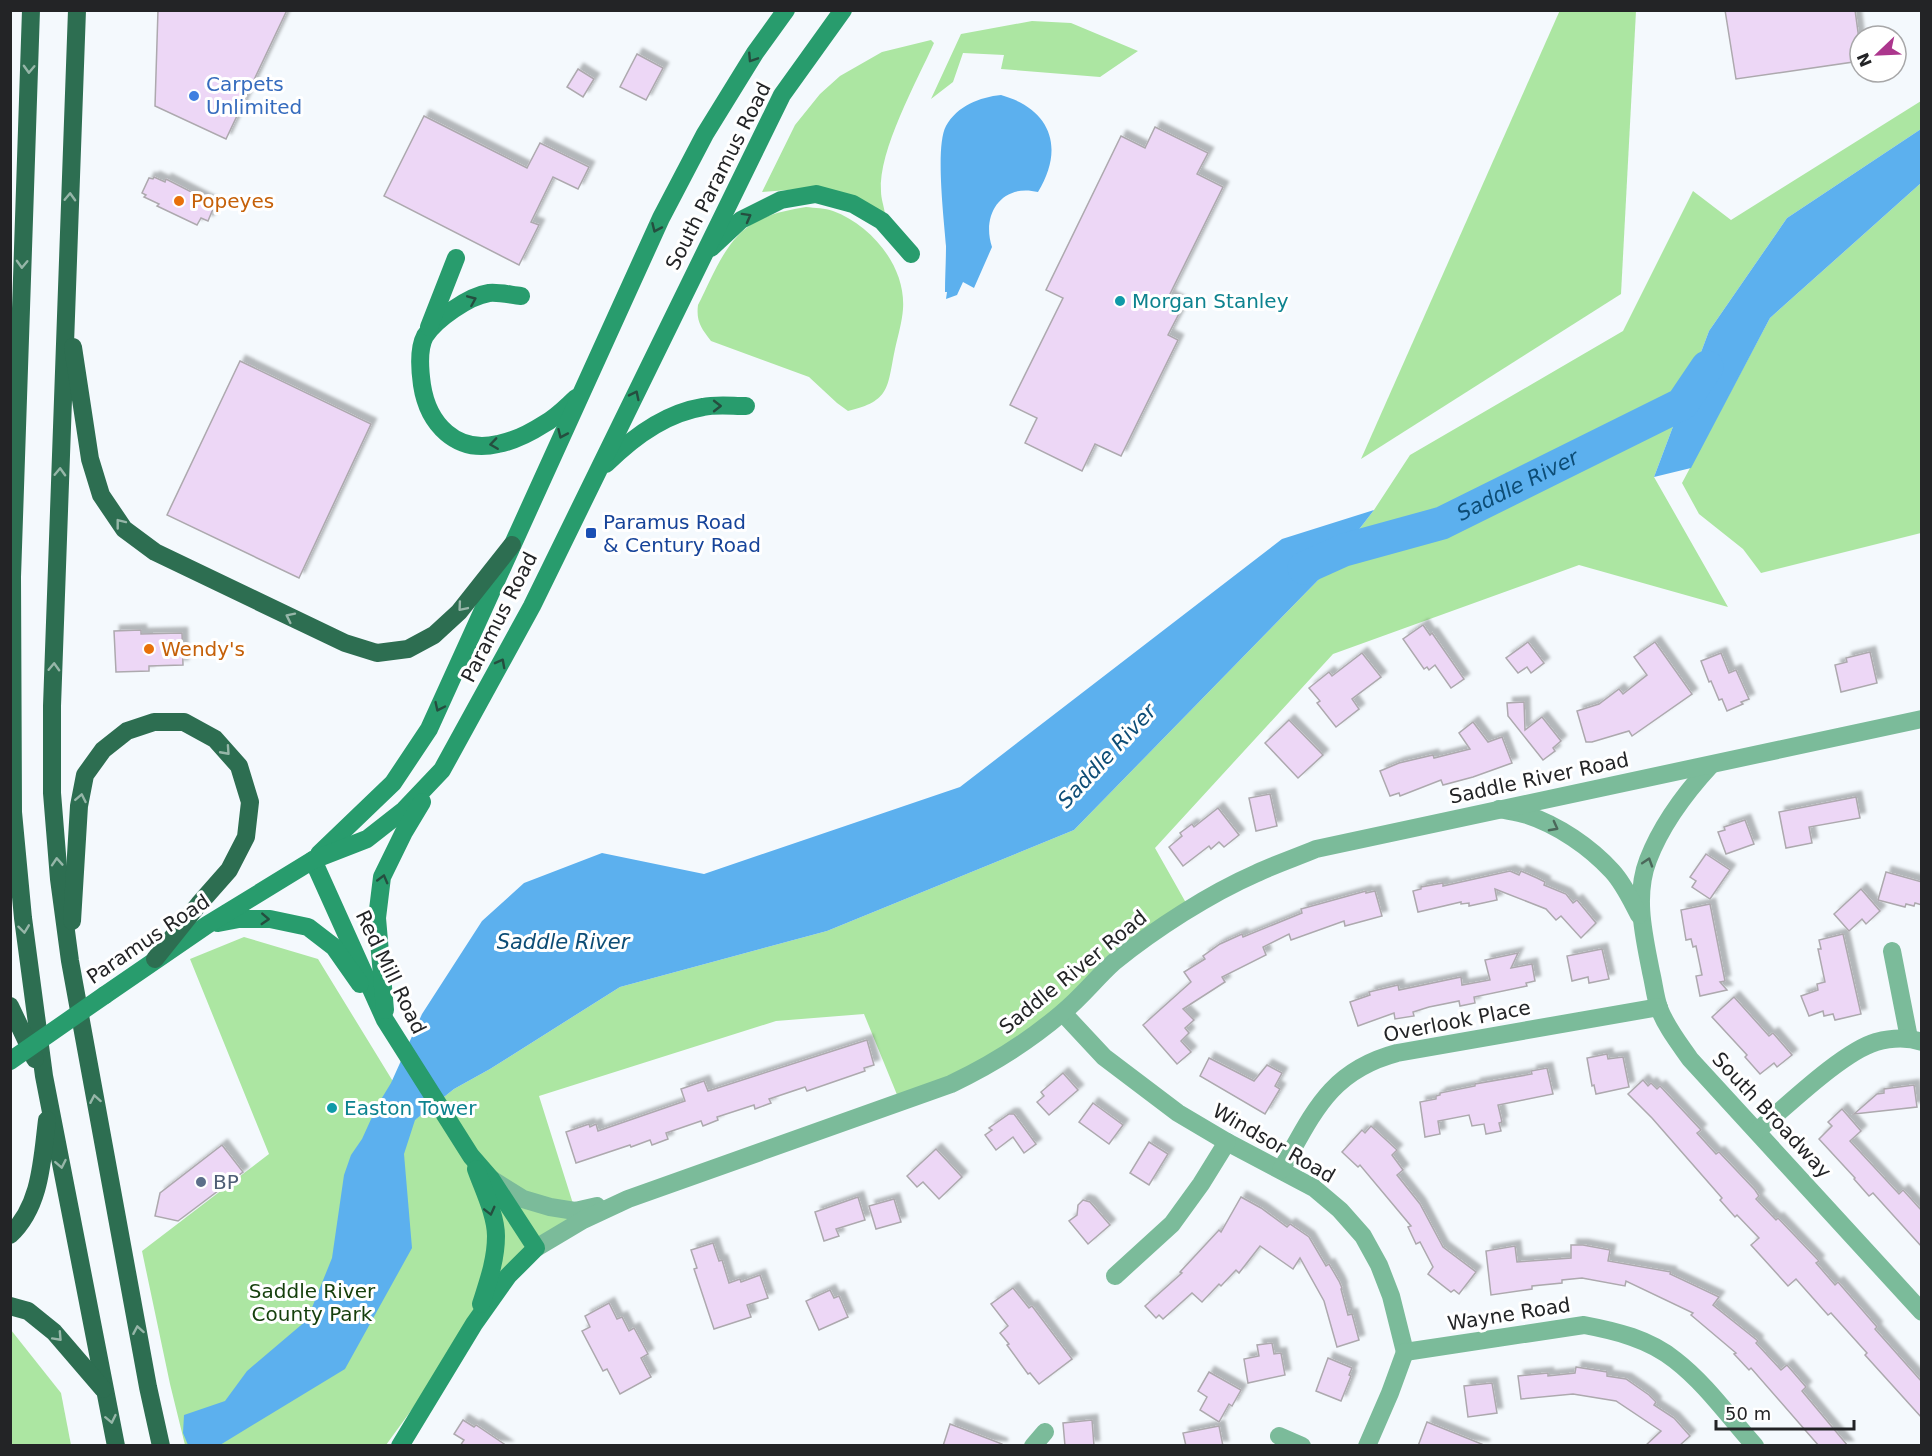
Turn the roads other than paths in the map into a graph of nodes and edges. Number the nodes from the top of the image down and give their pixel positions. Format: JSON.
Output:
{"nodes":[{"id":1,"x":31,"y":10,"type":"edge"},
{"id":2,"x":77,"y":10,"type":"edge"},
{"id":3,"x":786,"y":10,"type":"edge"},
{"id":4,"x":843,"y":10,"type":"edge"},
{"id":5,"x":910,"y":254,"type":"dead end"},
{"id":6,"x":703,"y":255,"type":"junction"},
{"id":7,"x":456,"y":258,"type":"dead end"},
{"id":8,"x":521,"y":296,"type":"dead end"},
{"id":9,"x":66,"y":297,"type":"junction"},
{"id":10,"x":617,"y":315,"type":"joint"},
{"id":11,"x":424,"y":337,"type":"junction"},
{"id":12,"x":663,"y":338,"type":"joint"},
{"id":13,"x":580,"y":395,"type":"junction"},
{"id":14,"x":746,"y":406,"type":"dead end"},
{"id":15,"x":596,"y":474,"type":"junction"},
{"id":16,"x":512,"y":545,"type":"junction"},
{"id":17,"x":11,"y":581,"type":"edge"},
{"id":18,"x":1922,"y":719,"type":"edge"},
{"id":19,"x":1711,"y":765,"type":"junction"},
{"id":20,"x":442,"y":770,"type":"junction"},
{"id":21,"x":1499,"y":809,"type":"junction"},
{"id":22,"x":313,"y":860,"type":"junction"},
{"id":23,"x":1641,"y":919,"type":"junction"},
{"id":24,"x":207,"y":925,"type":"junction"},
{"id":25,"x":1892,"y":951,"type":"dead end"},
{"id":26,"x":155,"y":959,"type":"junction"},
{"id":27,"x":70,"y":961,"type":"junction"},
{"id":28,"x":10,"y":1006,"type":"edge"},
{"id":29,"x":1659,"y":1007,"type":"junction"},
{"id":30,"x":1063,"y":1012,"type":"junction"},
{"id":31,"x":385,"y":1020,"type":"junction"},
{"id":32,"x":1915,"y":1040,"type":"edge"},
{"id":33,"x":10,"y":1061,"type":"edge"},
{"id":34,"x":44,"y":1076,"type":"junction"},
{"id":35,"x":49,"y":1107,"type":"junction"},
{"id":36,"x":1757,"y":1131,"type":"junction"},
{"id":37,"x":1227,"y":1142,"type":"junction"},
{"id":38,"x":471,"y":1156,"type":"junction"},
{"id":39,"x":1281,"y":1170,"type":"junction"},
{"id":40,"x":491,"y":1179,"type":"junction"},
{"id":41,"x":628,"y":1199,"type":"junction"},
{"id":42,"x":10,"y":1235,"type":"edge"},
{"id":43,"x":536,"y":1248,"type":"junction"},
{"id":44,"x":1115,"y":1276,"type":"dead end"},
{"id":45,"x":10,"y":1306,"type":"edge"},
{"id":46,"x":1922,"y":1312,"type":"edge"},
{"id":47,"x":474,"y":1324,"type":"junction"},
{"id":48,"x":1405,"y":1352,"type":"junction"},
{"id":49,"x":148,"y":1387,"type":"junction"},
{"id":50,"x":105,"y":1392,"type":"junction"},
{"id":51,"x":1279,"y":1436,"type":"dead end"},
{"id":52,"x":1752,"y":1444,"type":"edge"},
{"id":53,"x":400,"y":1445,"type":"edge"},
{"id":54,"x":116,"y":1446,"type":"edge"},
{"id":55,"x":161,"y":1446,"type":"edge"},
{"id":56,"x":168,"y":1446,"type":"edge"},
{"id":57,"x":1302,"y":1446,"type":"edge"},
{"id":58,"x":1367,"y":1446,"type":"edge"}],
"edges":[{"from":1,"to":17,"type":"highway","one_way":true},
{"from":9,"to":2,"type":"highway","one_way":true},
{"from":3,"to":10,"type":"main road","name":"South Paramus Road","one_way":true},
{"from":4,"to":6,"type":"main road","name":"South Paramus Road"},
{"from":6,"to":5,"type":"main road","one_way":true},
{"from":6,"to":12,"type":"main road","name":"South Paramus Road"},
{"from":7,"to":11,"type":"main road"},
{"from":11,"to":8,"type":"main road","one_way":true},
{"from":16,"to":9,"type":"highway","one_way":true},
{"from":27,"to":9,"type":"highway","one_way":true},
{"from":10,"to":13,"type":"main road","name":"Paramus Road"},
{"from":13,"to":11,"type":"main road","one_way":true},
{"from":15,"to":12,"type":"main road","name":"Paramus Road","one_way":true},
{"from":13,"to":16,"type":"main road","name":"Paramus Road","one_way":true},
{"from":15,"to":14,"type":"main road","one_way":true},
{"from":20,"to":15,"type":"main road","name":"Paramus Road","one_way":true},
{"from":16,"to":22,"type":"main road","name":"Paramus Road","one_way":true},
{"from":17,"to":34,"type":"highway","one_way":true},
{"from":18,"to":19,"type":"street","name":"Saddle River Road"},
{"from":19,"to":21,"type":"street","name":"Saddle River Road"},
{"from":23,"to":19,"type":"street","name":"South Broadway","one_way":true},
{"from":20,"to":22,"type":"main road","name":"Paramus Road"},
{"from":31,"to":20,"type":"main road","one_way":true},
{"from":21,"to":23,"type":"street","name":"South Broadway","one_way":true},
{"from":21,"to":30,"type":"street","name":"Saddle River Road"},
{"from":22,"to":24,"type":"main road","name":"Paramus Road"},
{"from":22,"to":31,"type":"main road","name":"Red Mill Road"},
{"from":23,"to":29,"type":"street","name":"South Broadway"},
{"from":24,"to":26,"type":"main road","name":"Paramus Road"},
{"from":24,"to":31,"type":"main road","one_way":true},
{"from":25,"to":32,"type":"street"},
{"from":27,"to":26,"type":"highway","one_way":true},
{"from":26,"to":33,"type":"main road","name":"Paramus Road","bridge":true},
{"from":49,"to":27,"type":"highway","one_way":true},
{"from":28,"to":34,"type":"highway"},
{"from":29,"to":36,"type":"street","name":"South Broadway"},
{"from":29,"to":39,"type":"street","name":"Overlook Place"},
{"from":30,"to":37,"type":"street","name":"Windsor Road"},
{"from":30,"to":41,"type":"street","name":"Saddle River Road"},
{"from":31,"to":38,"type":"main road","name":"Red Mill Road"},
{"from":32,"to":36,"type":"street"},
{"from":34,"to":35,"type":"highway"},
{"from":35,"to":42,"type":"highway"},
{"from":35,"to":50,"type":"highway","one_way":true},
{"from":36,"to":46,"type":"street","name":"South Broadway"},
{"from":37,"to":39,"type":"street","name":"Windsor Road"},
{"from":37,"to":44,"type":"street"},
{"from":38,"to":40,"type":"main road","name":"Red Mill Road"},
{"from":38,"to":47,"type":"main road","one_way":true},
{"from":39,"to":48,"type":"street","name":"Windsor Road"},
{"from":40,"to":41,"type":"street"},
{"from":40,"to":43,"type":"main road","name":"Red Mill Road"},
{"from":41,"to":43,"type":"street","name":"Saddle River Road"},
{"from":43,"to":47,"type":"main road","name":"Saddle River Road"},
{"from":45,"to":50,"type":"highway","one_way":true},
{"from":47,"to":53,"type":"main road","name":"Saddle River Road"},
{"from":48,"to":52,"type":"street","name":"Wayne Road"},
{"from":48,"to":58,"type":"street"},
{"from":49,"to":55,"type":"highway"},
{"from":49,"to":56,"type":"highway"},
{"from":50,"to":54,"type":"highway","one_way":true},
{"from":51,"to":57,"type":"street"}]}
